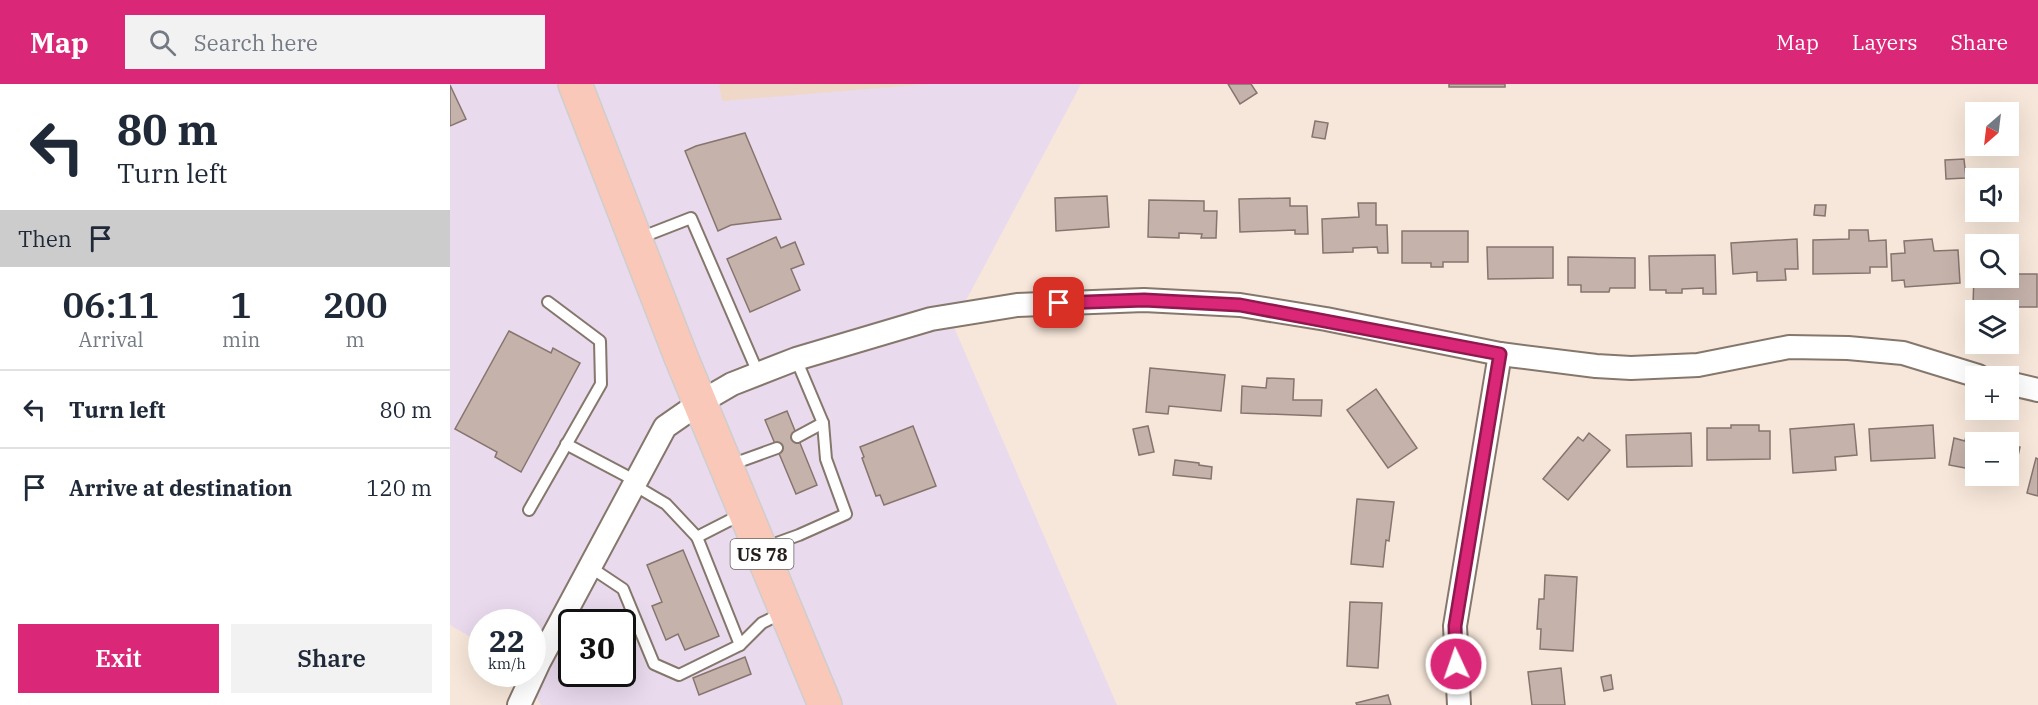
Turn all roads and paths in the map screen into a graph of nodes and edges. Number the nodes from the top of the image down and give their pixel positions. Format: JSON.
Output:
{"nodes":[{"id":1,"x":575,"y":84,"type":"edge"},
{"id":2,"x":634,"y":240,"type":"junction"},
{"id":3,"x":548,"y":302,"type":"dead end"},
{"id":4,"x":1500,"y":354,"type":"junction"},
{"id":5,"x":796,"y":359,"type":"junction"},
{"id":6,"x":1965,"y":372,"type":"edge"},
{"id":7,"x":758,"y":373,"type":"junction"},
{"id":8,"x":2019,"y":386,"type":"edge"},
{"id":9,"x":2038,"y":390,"type":"edge"},
{"id":10,"x":701,"y":402,"type":"junction"},
{"id":11,"x":823,"y":423,"type":"junction"},
{"id":12,"x":797,"y":437,"type":"dead end"},
{"id":13,"x":566,"y":444,"type":"junction"},
{"id":14,"x":777,"y":448,"type":"dead end"},
{"id":15,"x":726,"y":466,"type":"junction"},
{"id":16,"x":635,"y":483,"type":"junction"},
{"id":17,"x":529,"y":510,"type":"dead end"},
{"id":18,"x":745,"y":513,"type":"junction"},
{"id":19,"x":697,"y":537,"type":"junction"},
{"id":20,"x":760,"y":549,"type":"junction"},
{"id":21,"x":590,"y":567,"type":"junction"},
{"id":22,"x":786,"y":611,"type":"junction"},
{"id":23,"x":740,"y":645,"type":"junction"},
{"id":24,"x":519,"y":705,"type":"edge"},
{"id":25,"x":825,"y":705,"type":"edge"},
{"id":26,"x":1459,"y":705,"type":"edge"}],
"edges":[{"from":1,"to":2,"type":"main road","number":"US 78"},
{"from":2,"to":7,"type":"lane"},
{"from":2,"to":10,"type":"main road","number":"US 78"},
{"from":3,"to":13,"type":"lane"},
{"from":4,"to":5,"type":"street"},
{"from":4,"to":6,"type":"street"},
{"from":4,"to":26,"type":"street"},
{"from":5,"to":7,"type":"street"},
{"from":5,"to":11,"type":"lane"},
{"from":7,"to":10,"type":"street"},
{"from":8,"to":9,"type":"street"},
{"from":10,"to":15,"type":"main road","number":"US 78"},
{"from":10,"to":16,"type":"street"},
{"from":11,"to":12,"type":"lane"},
{"from":11,"to":20,"type":"lane"},
{"from":13,"to":16,"type":"lane"},
{"from":13,"to":17,"type":"lane"},
{"from":14,"to":15,"type":"lane"},
{"from":15,"to":18,"type":"main road","number":"US 78"},
{"from":16,"to":19,"type":"lane"},
{"from":16,"to":21,"type":"street"},
{"from":18,"to":19,"type":"lane"},
{"from":18,"to":20,"type":"main road","number":"US 78"},
{"from":19,"to":23,"type":"lane"},
{"from":20,"to":22,"type":"main road","number":"US 78"},
{"from":21,"to":23,"type":"lane"},
{"from":21,"to":24,"type":"street"},
{"from":22,"to":23,"type":"lane"},
{"from":22,"to":25,"type":"main road","number":"US 78"}]}
